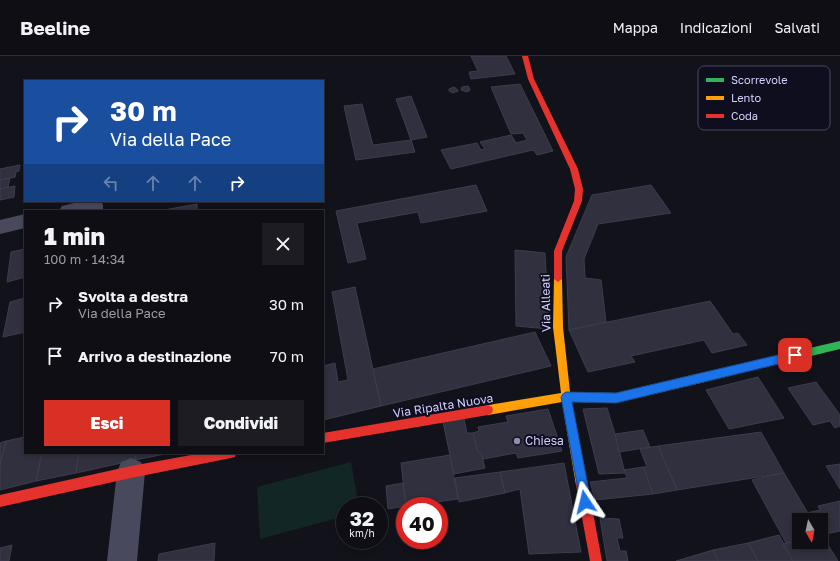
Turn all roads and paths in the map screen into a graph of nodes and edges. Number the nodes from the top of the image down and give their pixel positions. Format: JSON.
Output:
{"nodes":[{"id":1,"x":525,"y":56,"type":"edge"},
{"id":2,"x":73,"y":210,"type":"edge"},
{"id":3,"x":93,"y":210,"type":"edge"},
{"id":4,"x":24,"y":221,"type":"edge"},
{"id":5,"x":0,"y":227,"type":"edge"},
{"id":6,"x":840,"y":345,"type":"edge"},
{"id":7,"x":566,"y":397,"type":"junction"},
{"id":8,"x":324,"y":438,"type":"edge"},
{"id":9,"x":221,"y":454,"type":"edge"},
{"id":10,"x":131,"y":472,"type":"junction"},
{"id":11,"x":0,"y":501,"type":"edge"},
{"id":12,"x":122,"y":561,"type":"edge"},
{"id":13,"x":596,"y":561,"type":"edge"}],
"edges":[{"from":1,"to":7,"type":"street","name":"Via Alleati"},
{"from":2,"to":3,"type":"street"},
{"from":4,"to":5,"type":"street"},
{"from":6,"to":7,"type":"street","name":"Via Ripalta Nuova"},
{"from":7,"to":8,"type":"street","name":"Via Ripalta Nuova"},
{"from":7,"to":13,"type":"street","name":"Via Alleati"},
{"from":9,"to":10,"type":"street"},
{"from":10,"to":11,"type":"street"},
{"from":10,"to":12,"type":"street"}]}
